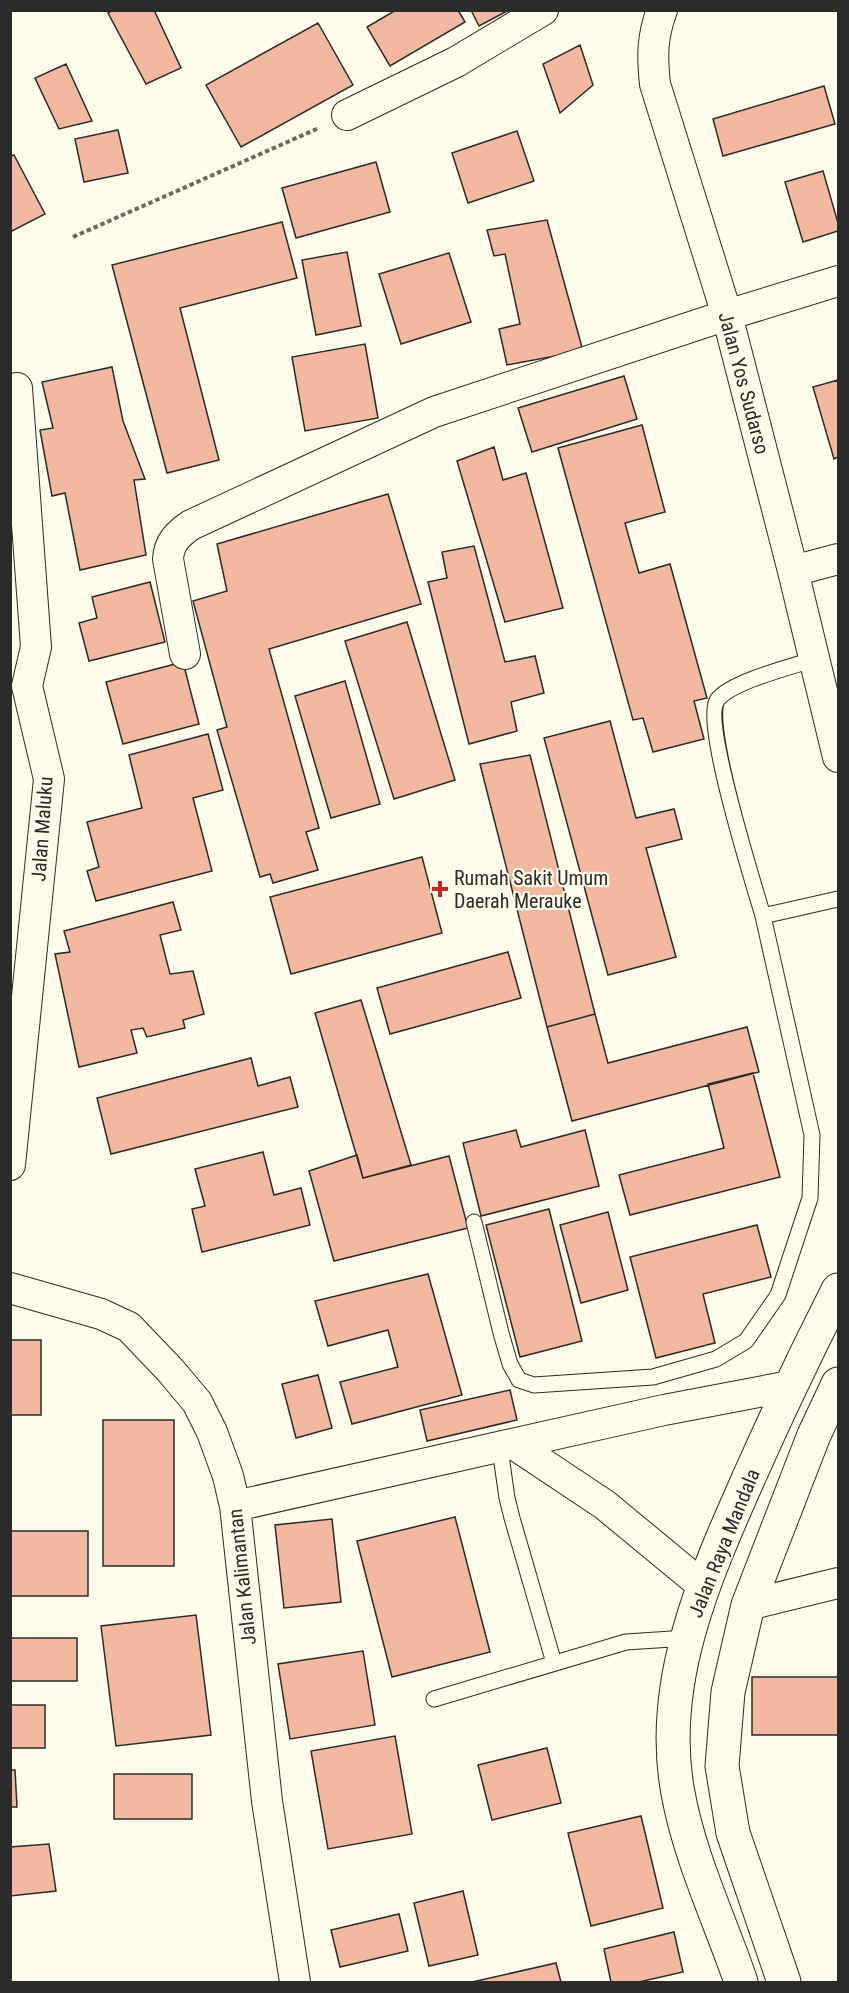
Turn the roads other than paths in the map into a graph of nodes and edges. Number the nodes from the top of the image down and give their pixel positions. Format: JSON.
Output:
{"nodes":[{"id":1,"x":543,"y":10,"type":"edge"},
{"id":2,"x":662,"y":10,"type":"edge"},
{"id":3,"x":347,"y":115,"type":"road end"},
{"id":4,"x":838,"y":281,"type":"edge"},
{"id":5,"x":727,"y":315,"type":"junction"},
{"id":6,"x":17,"y":388,"type":"dead end"},
{"id":7,"x":17,"y":473,"type":"edge"},
{"id":8,"x":838,"y":559,"type":"edge"},
{"id":9,"x":794,"y":572,"type":"junction"},
{"id":10,"x":185,"y":654,"type":"dead end"},
{"id":11,"x":815,"y":659,"type":"junction"},
{"id":12,"x":19,"y":689,"type":"edge"},
{"id":13,"x":838,"y":757,"type":"edge"},
{"id":14,"x":838,"y":899,"type":"edge"},
{"id":15,"x":763,"y":916,"type":"junction"},
{"id":16,"x":10,"y":1165,"type":"edge"},
{"id":17,"x":474,"y":1222,"type":"dead end"},
{"id":18,"x":10,"y":1288,"type":"edge"},
{"id":19,"x":838,"y":1290,"type":"edge"},
{"id":20,"x":838,"y":1384,"type":"edge"},
{"id":21,"x":790,"y":1386,"type":"junction"},
{"id":22,"x":508,"y":1447,"type":"junction"},
{"id":23,"x":235,"y":1506,"type":"junction"},
{"id":24,"x":838,"y":1583,"type":"edge"},
{"id":25,"x":703,"y":1586,"type":"junction"},
{"id":26,"x":748,"y":1605,"type":"junction"},
{"id":27,"x":687,"y":1638,"type":"junction"},
{"id":28,"x":554,"y":1663,"type":"junction"},
{"id":29,"x":434,"y":1699,"type":"dead end"},
{"id":30,"x":296,"y":1983,"type":"edge"},
{"id":31,"x":741,"y":1983,"type":"edge"},
{"id":32,"x":784,"y":1983,"type":"edge"}],
"edges":[{"from":1,"to":3,"type":"street"},
{"from":2,"to":5,"type":"street","name":"Jalan Yos Sudarso"},
{"from":4,"to":5,"type":"street"},
{"from":5,"to":9,"type":"street","name":"Jalan Yos Sudarso"},
{"from":5,"to":10,"type":"street"},
{"from":6,"to":7,"type":"street","name":"Jalan Maluku"},
{"from":7,"to":12,"type":"street","name":"Jalan Maluku"},
{"from":8,"to":9,"type":"street"},
{"from":9,"to":11,"type":"street","name":"Jalan Yos Sudarso"},
{"from":11,"to":13,"type":"street","name":"Jalan Yos Sudarso"},
{"from":11,"to":15,"type":"lane"},
{"from":12,"to":16,"type":"street","name":"Jalan Maluku"},
{"from":14,"to":15,"type":"lane"},
{"from":15,"to":17,"type":"lane"},
{"from":18,"to":23,"type":"street","name":"Jalan Kalimantan"},
{"from":19,"to":21,"type":"highway","name":"Jalan Raya Mandala"},
{"from":20,"to":26,"type":"highway"},
{"from":21,"to":22,"type":"street"},
{"from":21,"to":25,"type":"highway","name":"Jalan Raya Mandala"},
{"from":22,"to":23,"type":"street"},
{"from":22,"to":25,"type":"street"},
{"from":22,"to":28,"type":"lane"},
{"from":23,"to":30,"type":"street","name":"Jalan Kalimantan"},
{"from":24,"to":26,"type":"street"},
{"from":25,"to":27,"type":"highway","name":"Jalan Raya Mandala"},
{"from":26,"to":32,"type":"highway"},
{"from":27,"to":28,"type":"lane"},
{"from":27,"to":31,"type":"highway","name":"Jalan Raya Mandala"},
{"from":28,"to":29,"type":"lane"}]}
